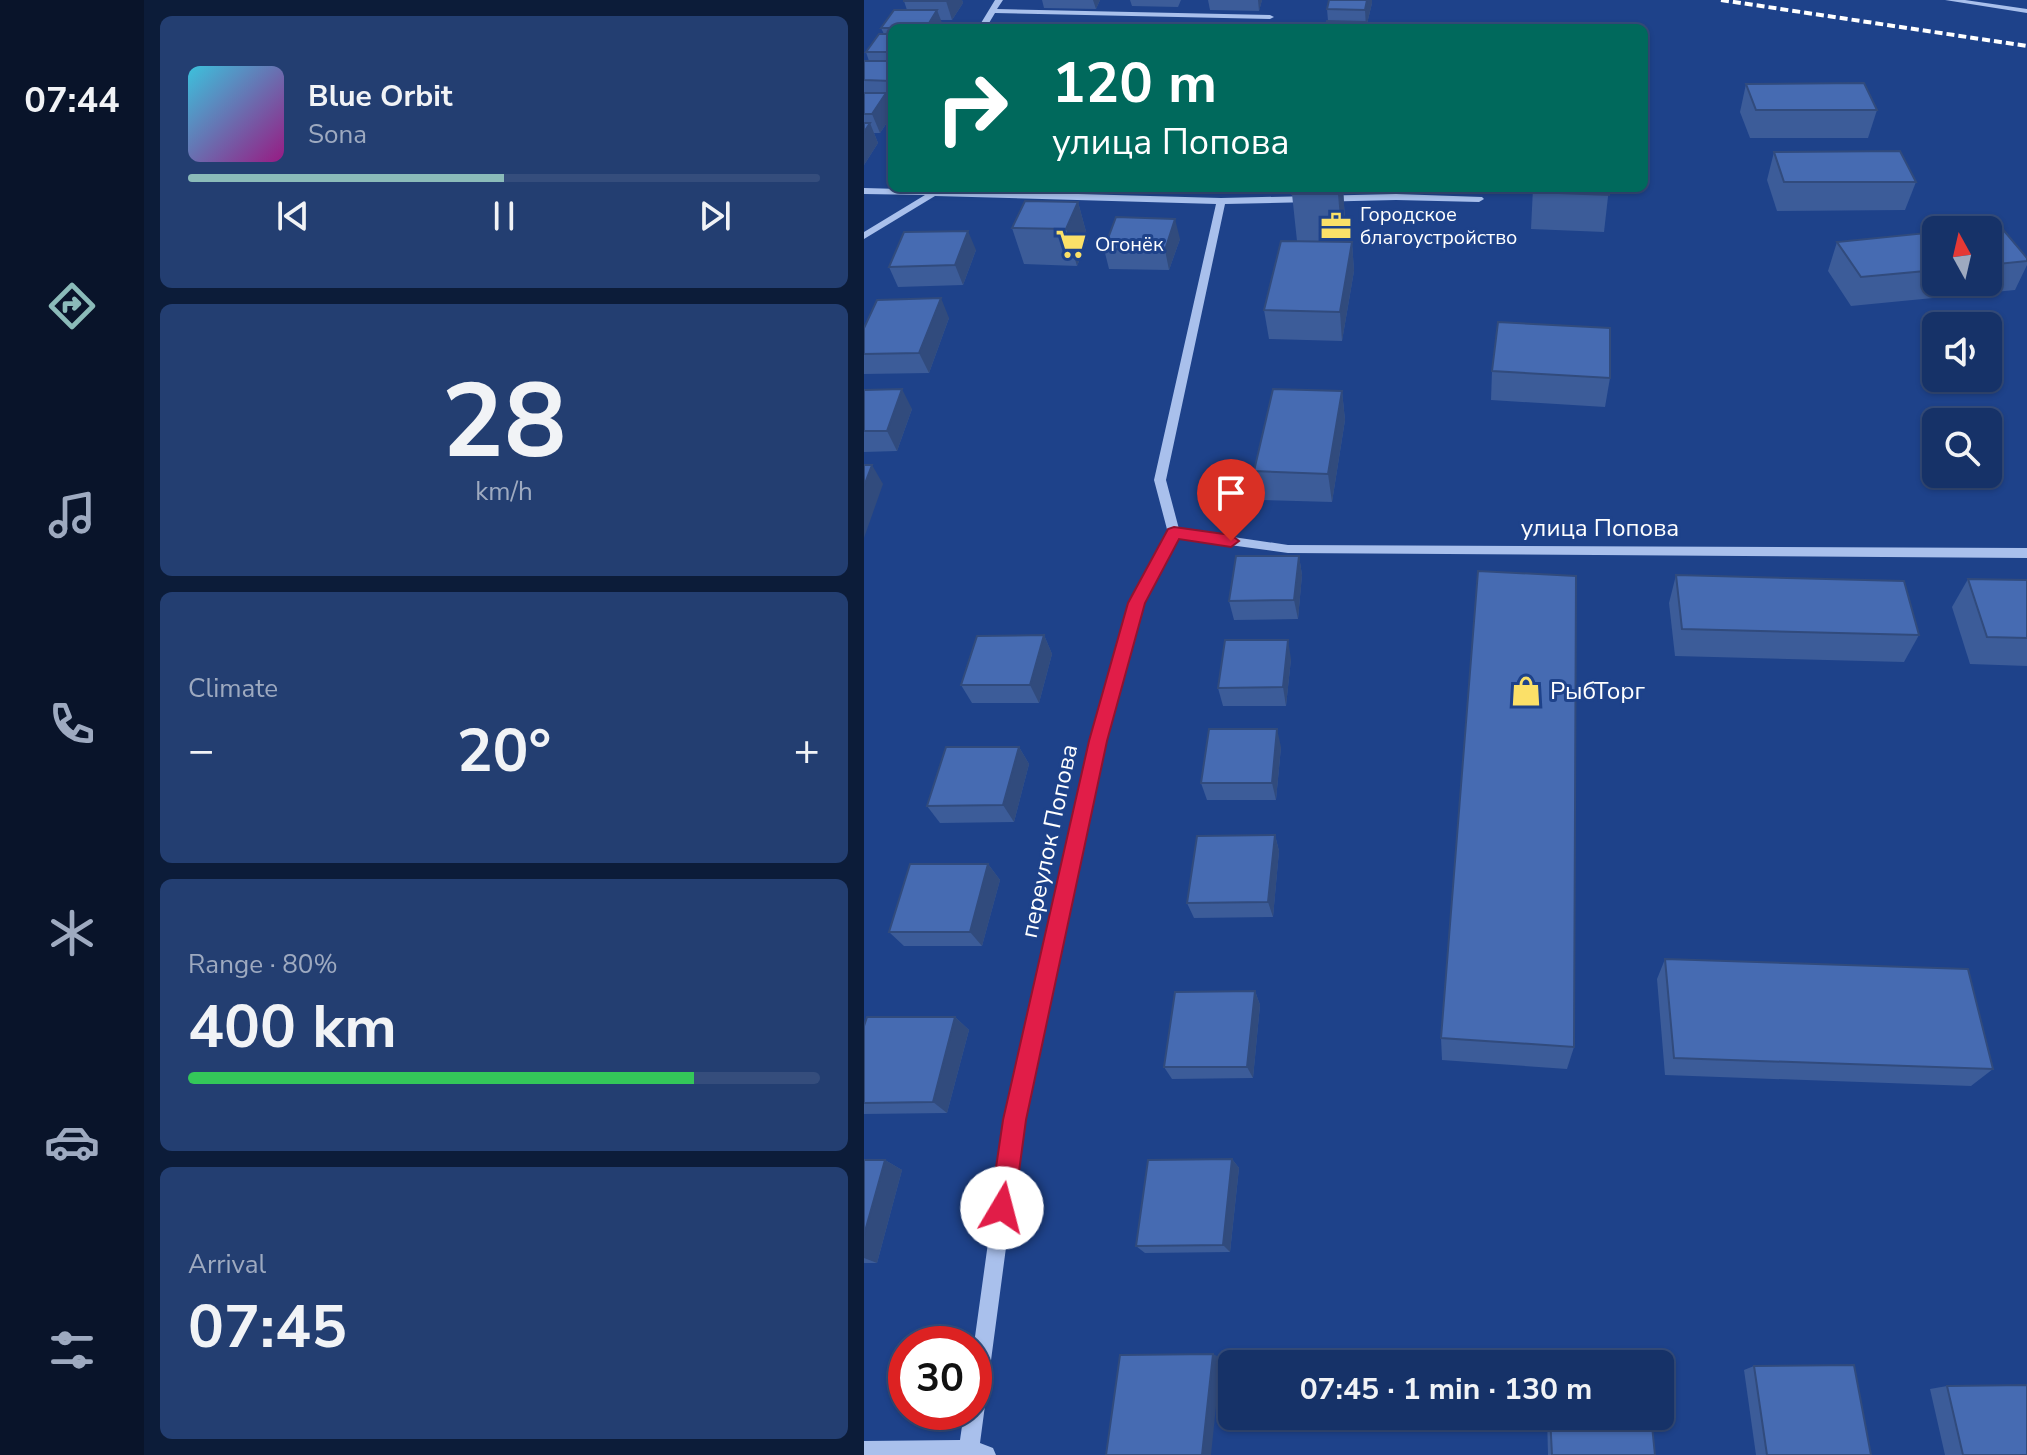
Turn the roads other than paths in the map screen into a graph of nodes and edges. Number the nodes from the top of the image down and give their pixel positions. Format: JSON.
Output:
{"nodes":[{"id":1,"x":999,"y":0,"type":"edge"},
{"id":2,"x":1949,"y":0,"type":"edge"},
{"id":3,"x":993,"y":11,"type":"junction"},
{"id":4,"x":2027,"y":11,"type":"edge"},
{"id":5,"x":1270,"y":17,"type":"dead end"},
{"id":6,"x":985,"y":24,"type":"edge"},
{"id":7,"x":864,"y":191,"type":"edge"},
{"id":8,"x":888,"y":191,"type":"edge"},
{"id":9,"x":932,"y":192,"type":"edge"},
{"id":10,"x":1479,"y":199,"type":"dead end"},
{"id":11,"x":1221,"y":201,"type":"junction"},
{"id":12,"x":864,"y":236,"type":"edge"},
{"id":13,"x":1174,"y":533,"type":"junction"},
{"id":14,"x":2027,"y":553,"type":"edge"},
{"id":15,"x":986,"y":1326,"type":"edge"},
{"id":16,"x":975,"y":1430,"type":"edge"},
{"id":17,"x":864,"y":1451,"type":"edge"},
{"id":18,"x":977,"y":1452,"type":"edge"}],
"edges":[{"from":1,"to":3,"type":"street"},
{"from":2,"to":4,"type":"street"},
{"from":3,"to":5,"type":"street"},
{"from":3,"to":6,"type":"street"},
{"from":7,"to":8,"type":"street"},
{"from":9,"to":11,"type":"street"},
{"from":9,"to":12,"type":"street"},
{"from":10,"to":11,"type":"street"},
{"from":11,"to":13,"type":"street"},
{"from":13,"to":14,"type":"street","name":"улица Попова"},
{"from":13,"to":15,"type":"street","name":"переулок Попова"},
{"from":16,"to":18,"type":"street","name":"переулок Попова"},
{"from":17,"to":18,"type":"street"}]}
